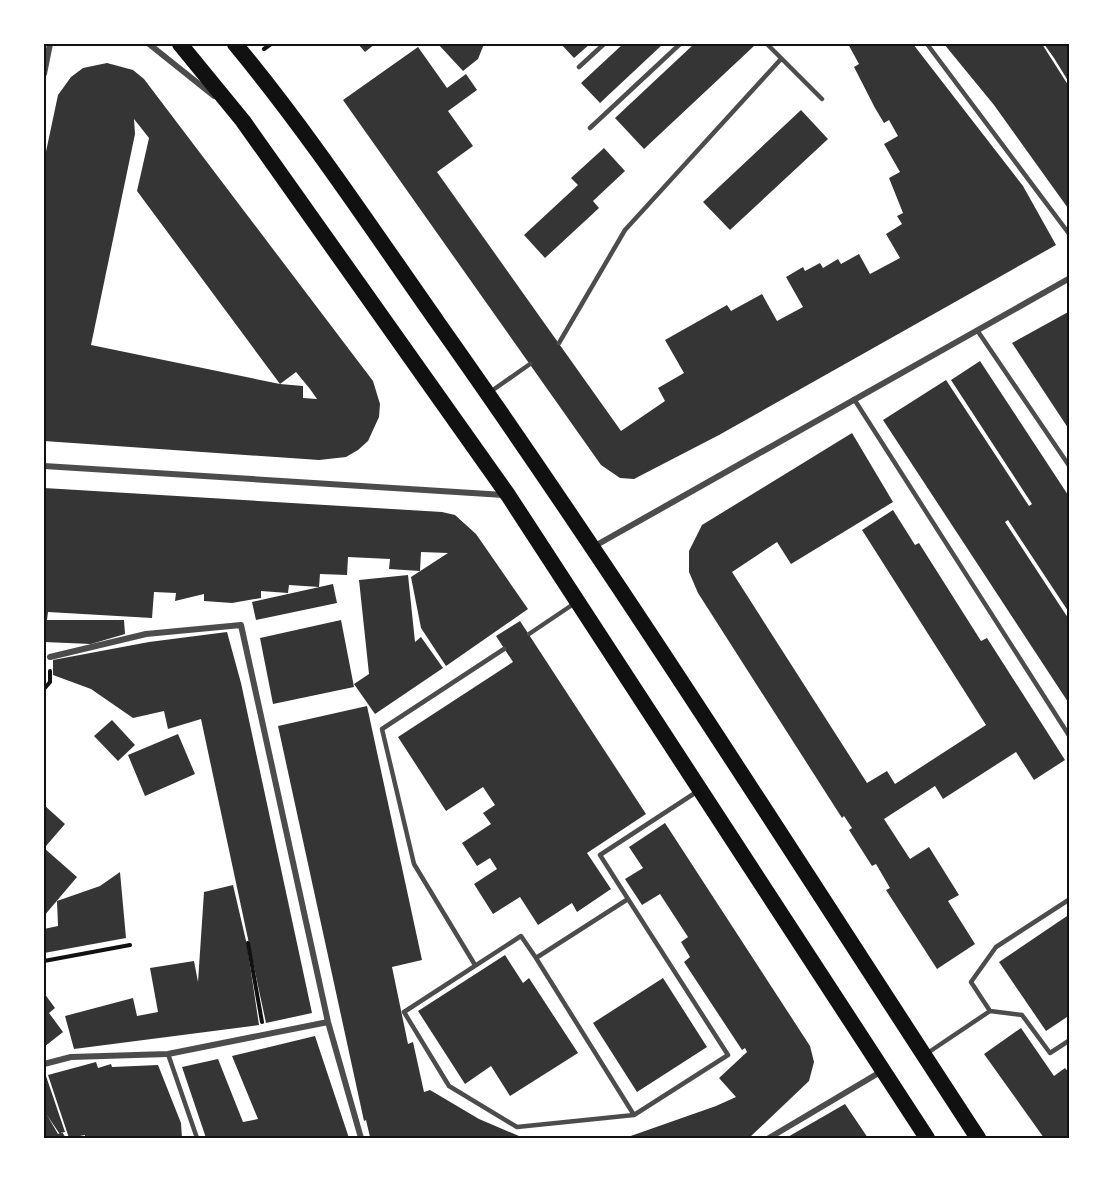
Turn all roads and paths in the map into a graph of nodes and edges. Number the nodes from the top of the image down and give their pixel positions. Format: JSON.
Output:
{"nodes":[{"id":1,"x":50,"y":44,"type":"edge"},
{"id":2,"x":149,"y":44,"type":"edge"},
{"id":3,"x":180,"y":44,"type":"edge"},
{"id":4,"x":235,"y":44,"type":"edge"},
{"id":5,"x":604,"y":44,"type":"edge"},
{"id":6,"x":680,"y":44,"type":"edge"},
{"id":7,"x":767,"y":44,"type":"edge"},
{"id":8,"x":927,"y":44,"type":"edge"},
{"id":9,"x":781,"y":59,"type":"junction"},
{"id":10,"x":579,"y":67,"type":"dead end"},
{"id":11,"x":44,"y":74,"type":"edge"},
{"id":12,"x":822,"y":99,"type":"dead end"},
{"id":13,"x":243,"y":121,"type":"junction"},
{"id":14,"x":590,"y":128,"type":"dead end"},
{"id":15,"x":1070,"y":235,"type":"edge"},
{"id":16,"x":1070,"y":278,"type":"edge"},
{"id":17,"x":977,"y":330,"type":"junction"},
{"id":18,"x":559,"y":343,"type":"dead end"},
{"id":19,"x":530,"y":364,"type":"dead end"},
{"id":20,"x":488,"y":393,"type":"junction"},
{"id":21,"x":854,"y":399,"type":"junction"},
{"id":22,"x":44,"y":466,"type":"edge"},
{"id":23,"x":1070,"y":467,"type":"edge"},
{"id":24,"x":508,"y":495,"type":"junction"},
{"id":25,"x":592,"y":547,"type":"junction"},
{"id":26,"x":578,"y":601,"type":"junction"},
{"id":27,"x":529,"y":634,"type":"dead end"},
{"id":28,"x":504,"y":649,"type":"dead end"},
{"id":29,"x":50,"y":657,"type":"dead end"},
{"id":30,"x":50,"y":682,"type":"dead end"},
{"id":31,"x":44,"y":689,"type":"edge"},
{"id":32,"x":1070,"y":723,"type":"edge"},
{"id":33,"x":1063,"y":728,"type":"junction"},
{"id":34,"x":1070,"y":737,"type":"edge"},
{"id":35,"x":700,"y":790,"type":"junction"},
{"id":36,"x":628,"y":899,"type":"junction"},
{"id":37,"x":1070,"y":899,"type":"edge"},
{"id":38,"x":248,"y":943,"type":"dead end"},
{"id":39,"x":130,"y":945,"type":"dead end"},
{"id":40,"x":536,"y":958,"type":"junction"},
{"id":41,"x":44,"y":961,"type":"edge"},
{"id":42,"x":475,"y":965,"type":"junction"},
{"id":43,"x":990,"y":1011,"type":"junction"},
{"id":44,"x":328,"y":1022,"type":"junction"},
{"id":45,"x":264,"y":1035,"type":"junction"},
{"id":46,"x":1070,"y":1040,"type":"edge"},
{"id":47,"x":168,"y":1054,"type":"junction"},
{"id":48,"x":924,"y":1055,"type":"junction"},
{"id":49,"x":44,"y":1064,"type":"edge"},
{"id":50,"x":883,"y":1070,"type":"junction"},
{"id":51,"x":634,"y":1115,"type":"junction"},
{"id":52,"x":196,"y":1138,"type":"edge"},
{"id":53,"x":361,"y":1138,"type":"edge"},
{"id":54,"x":769,"y":1138,"type":"edge"},
{"id":55,"x":927,"y":1138,"type":"edge"},
{"id":56,"x":978,"y":1138,"type":"edge"}],
"edges":[{"from":1,"to":11,"type":"street"},
{"from":2,"to":13,"type":"street"},
{"from":3,"to":13,"type":"highway"},
{"from":4,"to":20,"type":"highway"},
{"from":5,"to":10,"type":"lane"},
{"from":6,"to":14,"type":"lane"},
{"from":7,"to":9,"type":"lane"},
{"from":8,"to":15,"type":"lane"},
{"from":9,"to":12,"type":"lane"},
{"from":9,"to":18,"type":"lane"},
{"from":13,"to":24,"type":"highway"},
{"from":16,"to":17,"type":"street"},
{"from":17,"to":21,"type":"street"},
{"from":17,"to":23,"type":"lane"},
{"from":19,"to":20,"type":"lane"},
{"from":20,"to":25,"type":"highway"},
{"from":21,"to":25,"type":"street"},
{"from":21,"to":33,"type":"lane"},
{"from":22,"to":24,"type":"street"},
{"from":24,"to":26,"type":"highway"},
{"from":25,"to":48,"type":"highway"},
{"from":26,"to":27,"type":"lane"},
{"from":26,"to":35,"type":"highway"},
{"from":28,"to":42,"type":"lane"},
{"from":29,"to":44,"type":"street"},
{"from":30,"to":31,"type":"path"},
{"from":32,"to":33,"type":"lane"},
{"from":33,"to":34,"type":"lane"},
{"from":35,"to":36,"type":"lane"},
{"from":35,"to":50,"type":"highway"},
{"from":36,"to":40,"type":"lane"},
{"from":36,"to":51,"type":"lane"},
{"from":37,"to":43,"type":"lane"},
{"from":38,"to":45,"type":"path"},
{"from":39,"to":41,"type":"path"},
{"from":40,"to":42,"type":"lane"},
{"from":40,"to":51,"type":"lane"},
{"from":42,"to":51,"type":"lane"},
{"from":43,"to":46,"type":"lane"},
{"from":43,"to":48,"type":"lane"},
{"from":44,"to":45,"type":"street"},
{"from":44,"to":53,"type":"street"},
{"from":45,"to":47,"type":"street"},
{"from":47,"to":49,"type":"street"},
{"from":47,"to":52,"type":"lane"},
{"from":48,"to":56,"type":"highway"},
{"from":50,"to":54,"type":"street"},
{"from":50,"to":55,"type":"highway"}]}
